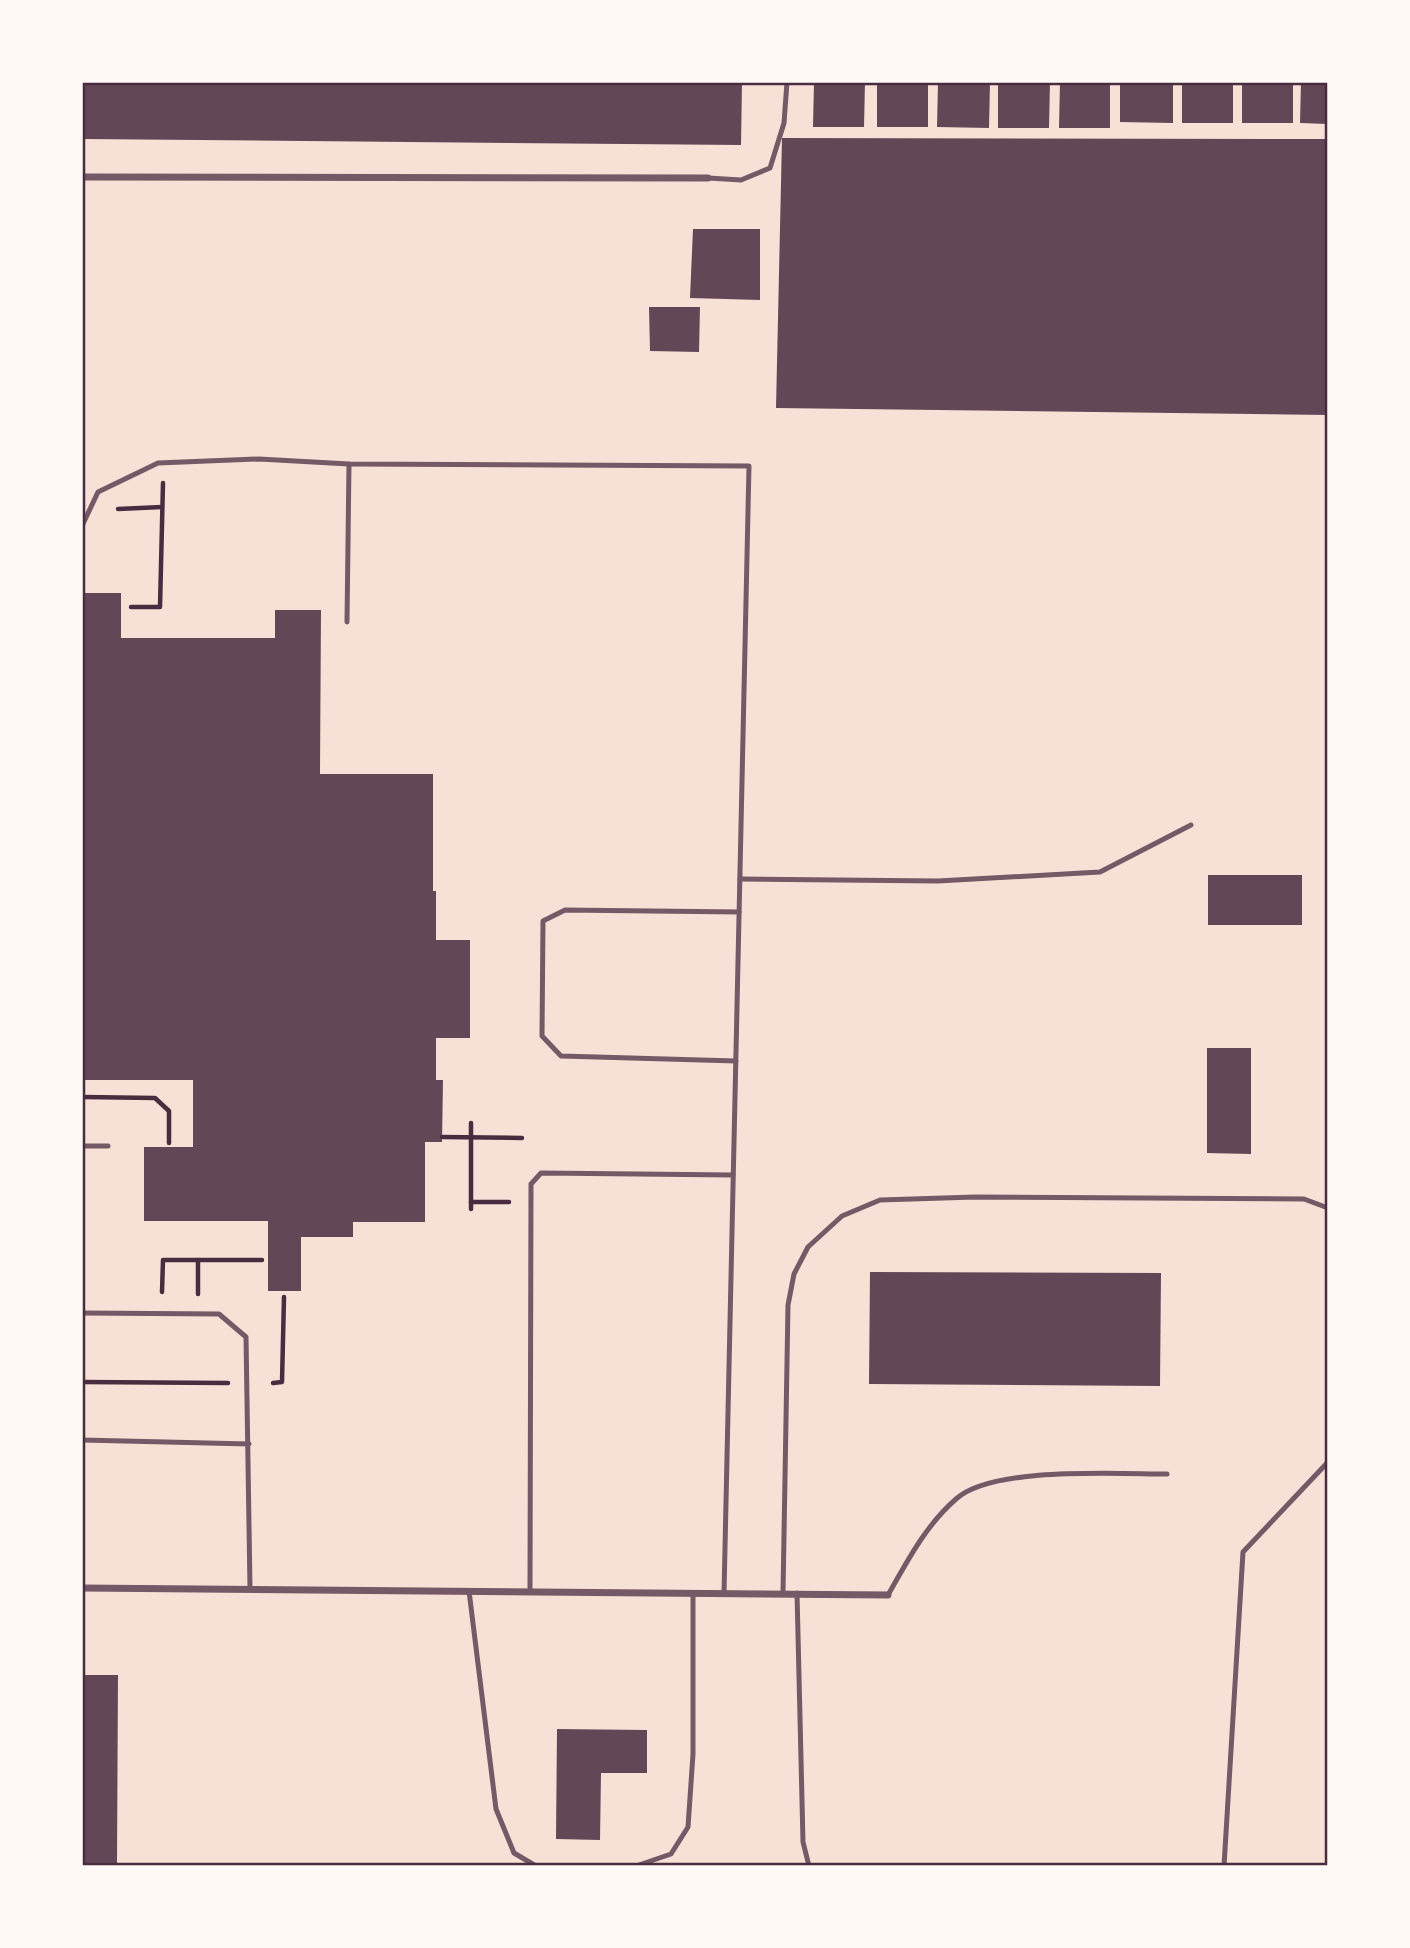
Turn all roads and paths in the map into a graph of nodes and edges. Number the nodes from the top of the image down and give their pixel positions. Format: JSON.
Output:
{"nodes":[{"id":1,"x":787,"y":82,"type":"edge"},
{"id":2,"x":82,"y":177,"type":"edge"},
{"id":3,"x":708,"y":178,"type":"joint"},
{"id":4,"x":349,"y":464,"type":"junction"},
{"id":5,"x":145,"y":470,"type":"junction"},
{"id":6,"x":162,"y":507,"type":"junction"},
{"id":7,"x":118,"y":509,"type":"dead end"},
{"id":8,"x":82,"y":526,"type":"edge"},
{"id":9,"x":131,"y":607,"type":"dead end"},
{"id":10,"x":347,"y":622,"type":"dead end"},
{"id":11,"x":1191,"y":825,"type":"dead end"},
{"id":12,"x":740,"y":879,"type":"junction"},
{"id":13,"x":739,"y":912,"type":"junction"},
{"id":14,"x":736,"y":1061,"type":"junction"},
{"id":15,"x":82,"y":1097,"type":"edge"},
{"id":16,"x":471,"y":1123,"type":"dead end"},
{"id":17,"x":442,"y":1137,"type":"dead end"},
{"id":18,"x":471,"y":1138,"type":"junction"},
{"id":19,"x":522,"y":1138,"type":"dead end"},
{"id":20,"x":169,"y":1143,"type":"dead end"},
{"id":21,"x":82,"y":1146,"type":"edge"},
{"id":22,"x":108,"y":1146,"type":"dead end"},
{"id":23,"x":733,"y":1175,"type":"junction"},
{"id":24,"x":471,"y":1202,"type":"junction"},
{"id":25,"x":509,"y":1202,"type":"dead end"},
{"id":26,"x":1328,"y":1208,"type":"edge"},
{"id":27,"x":471,"y":1209,"type":"dead end"},
{"id":28,"x":198,"y":1260,"type":"junction"},
{"id":29,"x":262,"y":1260,"type":"dead end"},
{"id":30,"x":162,"y":1292,"type":"dead end"},
{"id":31,"x":198,"y":1294,"type":"dead end"},
{"id":32,"x":284,"y":1297,"type":"dead end"},
{"id":33,"x":82,"y":1313,"type":"edge"},
{"id":34,"x":82,"y":1382,"type":"edge"},
{"id":35,"x":229,"y":1383,"type":"dead end"},
{"id":36,"x":273,"y":1383,"type":"dead end"},
{"id":37,"x":82,"y":1440,"type":"edge"},
{"id":38,"x":249,"y":1444,"type":"junction"},
{"id":39,"x":1328,"y":1462,"type":"edge"},
{"id":40,"x":1167,"y":1474,"type":"dead end"},
{"id":41,"x":82,"y":1588,"type":"edge"},
{"id":42,"x":250,"y":1588,"type":"junction"},
{"id":43,"x":469,"y":1591,"type":"junction"},
{"id":44,"x":530,"y":1592,"type":"junction"},
{"id":45,"x":693,"y":1593,"type":"junction"},
{"id":46,"x":724,"y":1593,"type":"junction"},
{"id":47,"x":783,"y":1593,"type":"junction"},
{"id":48,"x":797,"y":1593,"type":"junction"},
{"id":49,"x":888,"y":1595,"type":"joint"},
{"id":50,"x":536,"y":1866,"type":"edge"},
{"id":51,"x":636,"y":1866,"type":"edge"},
{"id":52,"x":809,"y":1866,"type":"edge"},
{"id":53,"x":1224,"y":1866,"type":"edge"}],
"edges":[{"from":1,"to":3,"type":"lane"},
{"from":2,"to":3,"type":"street"},
{"from":4,"to":5,"type":"lane"},
{"from":4,"to":10,"type":"lane"},
{"from":4,"to":12,"type":"lane"},
{"from":5,"to":6,"type":"path"},
{"from":5,"to":8,"type":"lane"},
{"from":6,"to":7,"type":"path"},
{"from":6,"to":9,"type":"path"},
{"from":11,"to":12,"type":"lane"},
{"from":12,"to":13,"type":"lane"},
{"from":13,"to":14,"type":"lane"},
{"from":13,"to":14,"type":"lane"},
{"from":14,"to":23,"type":"lane"},
{"from":15,"to":20,"type":"path"},
{"from":16,"to":18,"type":"path"},
{"from":17,"to":18,"type":"path"},
{"from":18,"to":19,"type":"path"},
{"from":18,"to":24,"type":"path"},
{"from":21,"to":22,"type":"lane"},
{"from":23,"to":44,"type":"lane"},
{"from":23,"to":46,"type":"lane"},
{"from":24,"to":25,"type":"path"},
{"from":24,"to":27,"type":"path"},
{"from":26,"to":47,"type":"lane"},
{"from":28,"to":29,"type":"path"},
{"from":28,"to":30,"type":"path"},
{"from":28,"to":31,"type":"path"},
{"from":32,"to":36,"type":"path"},
{"from":33,"to":38,"type":"lane"},
{"from":34,"to":35,"type":"path"},
{"from":37,"to":38,"type":"lane"},
{"from":38,"to":42,"type":"lane"},
{"from":39,"to":53,"type":"lane"},
{"from":40,"to":49,"type":"lane"},
{"from":41,"to":42,"type":"street"},
{"from":42,"to":43,"type":"street"},
{"from":43,"to":44,"type":"street"},
{"from":43,"to":50,"type":"lane"},
{"from":44,"to":45,"type":"street"},
{"from":45,"to":46,"type":"street"},
{"from":45,"to":51,"type":"lane"},
{"from":46,"to":47,"type":"street"},
{"from":47,"to":48,"type":"street"},
{"from":48,"to":49,"type":"street"},
{"from":48,"to":52,"type":"lane"}]}
